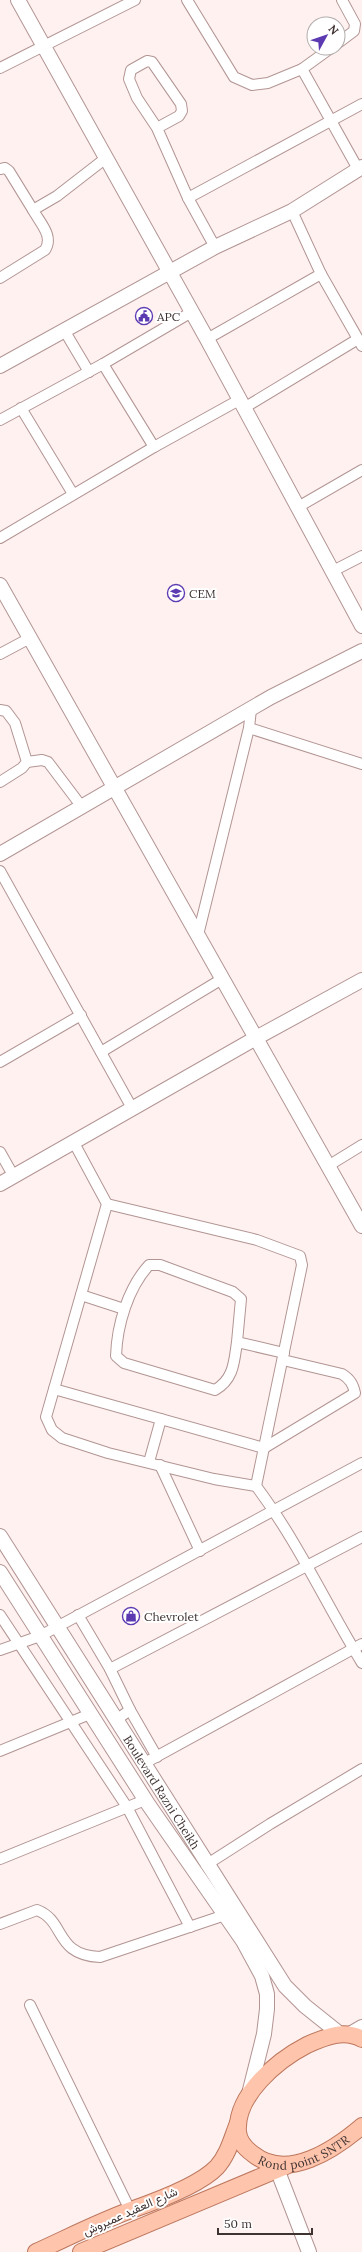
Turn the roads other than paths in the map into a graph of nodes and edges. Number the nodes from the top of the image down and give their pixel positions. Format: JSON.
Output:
{"nodes":[{"id":1,"x":18,"y":0,"type":"edge"},
{"id":2,"x":134,"y":0,"type":"edge"},
{"id":3,"x":187,"y":0,"type":"edge"},
{"id":4,"x":342,"y":0,"type":"edge"},
{"id":5,"x":346,"y":37,"type":"edge"},
{"id":6,"x":44,"y":44,"type":"junction"},
{"id":7,"x":320,"y":56,"type":"edge"},
{"id":8,"x":0,"y":68,"type":"edge"},
{"id":9,"x":302,"y":69,"type":"junction"},
{"id":10,"x":362,"y":104,"type":"edge"},
{"id":11,"x":331,"y":122,"type":"junction"},
{"id":12,"x":157,"y":128,"type":"junction"},
{"id":13,"x":106,"y":158,"type":"junction"},
{"id":14,"x":360,"y":168,"type":"edge"},
{"id":15,"x":0,"y":169,"type":"edge"},
{"id":16,"x":188,"y":198,"type":"junction"},
{"id":17,"x":33,"y":210,"type":"junction"},
{"id":18,"x":292,"y":212,"type":"junction"},
{"id":19,"x":215,"y":247,"type":"junction"},
{"id":20,"x":169,"y":272,"type":"junction"},
{"id":21,"x":321,"y":274,"type":"junction"},
{"id":22,"x":0,"y":278,"type":"edge"},
{"id":23,"x":190,"y":313,"type":"junction"},
{"id":24,"x":64,"y":330,"type":"junction"},
{"id":25,"x":207,"y":339,"type":"junction"},
{"id":26,"x":360,"y":342,"type":"edge"},
{"id":27,"x":103,"y":364,"type":"junction"},
{"id":28,"x":0,"y":366,"type":"edge"},
{"id":29,"x":89,"y":372,"type":"junction"},
{"id":30,"x":242,"y":404,"type":"junction"},
{"id":31,"x":21,"y":408,"type":"junction"},
{"id":32,"x":0,"y":420,"type":"edge"},
{"id":33,"x":154,"y":447,"type":"junction"},
{"id":34,"x":362,"y":470,"type":"edge"},
{"id":35,"x":73,"y":494,"type":"junction"},
{"id":36,"x":298,"y":507,"type":"junction"},
{"id":37,"x":0,"y":538,"type":"edge"},
{"id":38,"x":362,"y":556,"type":"edge"},
{"id":39,"x":331,"y":572,"type":"junction"},
{"id":40,"x":0,"y":585,"type":"edge"},
{"id":41,"x":362,"y":626,"type":"edge"},
{"id":42,"x":30,"y":638,"type":"junction"},
{"id":43,"x":362,"y":651,"type":"edge"},
{"id":44,"x":0,"y":654,"type":"edge"},
{"id":45,"x":251,"y":709,"type":"junction"},
{"id":46,"x":0,"y":710,"type":"edge"},
{"id":47,"x":249,"y":728,"type":"junction"},
{"id":48,"x":27,"y":762,"type":"junction"},
{"id":49,"x":362,"y":764,"type":"edge"},
{"id":50,"x":0,"y":782,"type":"edge"},
{"id":51,"x":114,"y":788,"type":"junction"},
{"id":52,"x":82,"y":807,"type":"junction"},
{"id":53,"x":0,"y":854,"type":"edge"},
{"id":54,"x":0,"y":871,"type":"edge"},
{"id":55,"x":198,"y":935,"type":"junction"},
{"id":56,"x":222,"y":978,"type":"junction"},
{"id":57,"x":362,"y":980,"type":"edge"},
{"id":58,"x":80,"y":1015,"type":"junction"},
{"id":59,"x":256,"y":1038,"type":"junction"},
{"id":60,"x":101,"y":1052,"type":"junction"},
{"id":61,"x":0,"y":1062,"type":"edge"},
{"id":62,"x":132,"y":1108,"type":"junction"},
{"id":63,"x":73,"y":1141,"type":"junction"},
{"id":64,"x":362,"y":1145,"type":"edge"},
{"id":65,"x":0,"y":1152,"type":"edge"},
{"id":66,"x":328,"y":1166,"type":"junction"},
{"id":67,"x":13,"y":1175,"type":"junction"},
{"id":68,"x":0,"y":1184,"type":"edge"},
{"id":69,"x":107,"y":1204,"type":"junction"},
{"id":70,"x":362,"y":1226,"type":"edge"},
{"id":71,"x":81,"y":1296,"type":"junction"},
{"id":72,"x":124,"y":1309,"type":"junction"},
{"id":73,"x":237,"y":1342,"type":"junction"},
{"id":74,"x":283,"y":1356,"type":"junction"},
{"id":75,"x":54,"y":1389,"type":"junction"},
{"id":76,"x":161,"y":1419,"type":"junction"},
{"id":77,"x":264,"y":1448,"type":"junction"},
{"id":78,"x":149,"y":1462,"type":"junction"},
{"id":79,"x":362,"y":1463,"type":"edge"},
{"id":80,"x":160,"y":1465,"type":"junction"},
{"id":81,"x":256,"y":1486,"type":"junction"},
{"id":82,"x":275,"y":1512,"type":"junction"},
{"id":83,"x":0,"y":1536,"type":"edge"},
{"id":84,"x":362,"y":1537,"type":"edge"},
{"id":85,"x":200,"y":1551,"type":"junction"},
{"id":86,"x":308,"y":1566,"type":"junction"},
{"id":87,"x":0,"y":1572,"type":"edge"},
{"id":88,"x":0,"y":1615,"type":"edge"},
{"id":89,"x":78,"y":1615,"type":"junction"},
{"id":90,"x":58,"y":1626,"type":"junction"},
{"id":91,"x":40,"y":1636,"type":"junction"},
{"id":92,"x":18,"y":1643,"type":"junction"},
{"id":93,"x":358,"y":1646,"type":"edge"},
{"id":94,"x":0,"y":1650,"type":"edge"},
{"id":95,"x":362,"y":1663,"type":"edge"},
{"id":96,"x":110,"y":1670,"type":"junction"},
{"id":97,"x":130,"y":1710,"type":"junction"},
{"id":98,"x":90,"y":1714,"type":"junction"},
{"id":99,"x":116,"y":1720,"type":"junction"},
{"id":100,"x":70,"y":1722,"type":"junction"},
{"id":101,"x":0,"y":1751,"type":"edge"},
{"id":102,"x":157,"y":1757,"type":"junction"},
{"id":103,"x":143,"y":1764,"type":"junction"},
{"id":104,"x":362,"y":1769,"type":"edge"},
{"id":105,"x":145,"y":1800,"type":"junction"},
{"id":106,"x":127,"y":1807,"type":"junction"},
{"id":107,"x":0,"y":1859,"type":"edge"},
{"id":108,"x":206,"y":1865,"type":"junction"},
{"id":109,"x":231,"y":1913,"type":"junction"},
{"id":110,"x":0,"y":1924,"type":"edge"},
{"id":111,"x":190,"y":1927,"type":"junction"},
{"id":112,"x":30,"y":2005,"type":"dead end"},
{"id":113,"x":353,"y":2033,"type":"edge"},
{"id":114,"x":249,"y":2094,"type":"junction"},
{"id":115,"x":239,"y":2120,"type":"junction"},
{"id":116,"x":362,"y":2126,"type":"edge"},
{"id":117,"x":362,"y":2133,"type":"edge"},
{"id":118,"x":338,"y":2145,"type":"junction"},
{"id":119,"x":278,"y":2164,"type":"junction"},
{"id":120,"x":130,"y":2210,"type":"junction"},
{"id":121,"x":36,"y":2252,"type":"edge"},
{"id":122,"x":81,"y":2252,"type":"edge"},
{"id":123,"x":309,"y":2252,"type":"edge"}],
"edges":[{"from":1,"to":6,"type":"street"},
{"from":2,"to":6,"type":"street"},
{"from":3,"to":9,"type":"street"},
{"from":4,"to":5,"type":"street"},
{"from":6,"to":8,"type":"street"},
{"from":6,"to":13,"type":"street"},
{"from":7,"to":9,"type":"street"},
{"from":9,"to":11,"type":"street"},
{"from":10,"to":11,"type":"street"},
{"from":11,"to":14,"type":"street"},
{"from":11,"to":16,"type":"street"},
{"from":12,"to":12,"type":"street"},
{"from":12,"to":16,"type":"street"},
{"from":13,"to":17,"type":"street"},
{"from":13,"to":20,"type":"street"},
{"from":14,"to":18,"type":"street"},
{"from":15,"to":17,"type":"street"},
{"from":16,"to":19,"type":"street"},
{"from":17,"to":22,"type":"street"},
{"from":18,"to":19,"type":"street"},
{"from":18,"to":21,"type":"street"},
{"from":19,"to":20,"type":"street"},
{"from":20,"to":23,"type":"street"},
{"from":20,"to":24,"type":"street"},
{"from":21,"to":25,"type":"street"},
{"from":21,"to":26,"type":"street"},
{"from":23,"to":25,"type":"street"},
{"from":23,"to":27,"type":"street"},
{"from":24,"to":28,"type":"street"},
{"from":24,"to":29,"type":"street"},
{"from":25,"to":30,"type":"street"},
{"from":26,"to":30,"type":"street"},
{"from":27,"to":29,"type":"street"},
{"from":27,"to":33,"type":"street"},
{"from":29,"to":31,"type":"street"},
{"from":30,"to":33,"type":"street"},
{"from":30,"to":36,"type":"street"},
{"from":31,"to":32,"type":"street"},
{"from":31,"to":35,"type":"street"},
{"from":33,"to":35,"type":"street"},
{"from":34,"to":36,"type":"street"},
{"from":35,"to":37,"type":"street"},
{"from":36,"to":39,"type":"street"},
{"from":38,"to":39,"type":"street"},
{"from":39,"to":41,"type":"street"},
{"from":40,"to":42,"type":"street"},
{"from":42,"to":44,"type":"street"},
{"from":42,"to":51,"type":"street"},
{"from":43,"to":45,"type":"street"},
{"from":45,"to":47,"type":"street"},
{"from":45,"to":51,"type":"street"},
{"from":46,"to":48,"type":"street"},
{"from":47,"to":49,"type":"street"},
{"from":47,"to":55,"type":"street"},
{"from":48,"to":50,"type":"street"},
{"from":48,"to":52,"type":"street"},
{"from":51,"to":52,"type":"street"},
{"from":51,"to":55,"type":"street"},
{"from":52,"to":53,"type":"street"},
{"from":54,"to":58,"type":"street"},
{"from":55,"to":56,"type":"street"},
{"from":56,"to":59,"type":"street"},
{"from":56,"to":60,"type":"street"},
{"from":57,"to":59,"type":"street"},
{"from":58,"to":60,"type":"street"},
{"from":58,"to":61,"type":"street"},
{"from":59,"to":62,"type":"street"},
{"from":59,"to":66,"type":"street"},
{"from":60,"to":62,"type":"street"},
{"from":62,"to":63,"type":"street"},
{"from":63,"to":67,"type":"street"},
{"from":63,"to":69,"type":"street"},
{"from":64,"to":66,"type":"street"},
{"from":65,"to":67,"type":"street"},
{"from":66,"to":70,"type":"street"},
{"from":67,"to":68,"type":"street"},
{"from":69,"to":71,"type":"street"},
{"from":69,"to":74,"type":"street"},
{"from":71,"to":72,"type":"street"},
{"from":71,"to":75,"type":"street"},
{"from":72,"to":73,"type":"street"},
{"from":72,"to":73,"type":"street"},
{"from":73,"to":74,"type":"street"},
{"from":74,"to":77,"type":"street"},
{"from":74,"to":77,"type":"street"},
{"from":75,"to":76,"type":"street"},
{"from":75,"to":78,"type":"street"},
{"from":76,"to":77,"type":"street"},
{"from":76,"to":78,"type":"street"},
{"from":77,"to":81,"type":"street"},
{"from":78,"to":80,"type":"street"},
{"from":79,"to":82,"type":"street"},
{"from":80,"to":81,"type":"street"},
{"from":80,"to":85,"type":"street"},
{"from":81,"to":82,"type":"street"},
{"from":82,"to":85,"type":"street"},
{"from":82,"to":86,"type":"street"},
{"from":83,"to":90,"type":"street","name":"Boulevard Razni Cheikh"},
{"from":84,"to":86,"type":"street"},
{"from":85,"to":89,"type":"street"},
{"from":86,"to":93,"type":"street"},
{"from":86,"to":96,"type":"street"},
{"from":87,"to":91,"type":"street","name":"Boulevard Razni Cheikh"},
{"from":88,"to":92,"type":"street"},
{"from":89,"to":90,"type":"street"},
{"from":89,"to":96,"type":"street"},
{"from":90,"to":91,"type":"street"},
{"from":90,"to":99,"type":"street","name":"Boulevard Razni Cheikh"},
{"from":91,"to":92,"type":"street"},
{"from":91,"to":98,"type":"street","name":"Boulevard Razni Cheikh"},
{"from":92,"to":94,"type":"street"},
{"from":92,"to":100,"type":"street"},
{"from":93,"to":95,"type":"street"},
{"from":93,"to":102,"type":"street"},
{"from":96,"to":97,"type":"street"},
{"from":97,"to":99,"type":"street"},
{"from":97,"to":102,"type":"street"},
{"from":98,"to":100,"type":"street"},
{"from":98,"to":105,"type":"street","name":"Boulevard Razni Cheikh"},
{"from":99,"to":103,"type":"street","name":"Boulevard Razni Cheikh"},
{"from":100,"to":101,"type":"street"},
{"from":100,"to":106,"type":"street"},
{"from":102,"to":103,"type":"street"},
{"from":103,"to":108,"type":"street","name":"Boulevard Razni Cheikh"},
{"from":104,"to":108,"type":"street"},
{"from":105,"to":106,"type":"street"},
{"from":105,"to":109,"type":"street","name":"Boulevard Razni Cheikh"},
{"from":106,"to":107,"type":"street"},
{"from":106,"to":111,"type":"street"},
{"from":108,"to":109,"type":"street","name":"Boulevard Razni Cheikh"},
{"from":109,"to":111,"type":"street"},
{"from":109,"to":113,"type":"street","name":"Boulevard Razni Cheikh"},
{"from":109,"to":114,"type":"street","name":"Boulevard Razni Cheikh"},
{"from":110,"to":111,"type":"street"},
{"from":112,"to":120,"type":"street"},
{"from":113,"to":114,"type":"main road","name":"Rond point SNTR"},
{"from":114,"to":115,"type":"main road","name":"Rond point SNTR"},
{"from":115,"to":119,"type":"main road","name":"Rond point SNTR"},
{"from":115,"to":120,"type":"main road","name":"شارع العقيد عميروش"},
{"from":116,"to":118,"type":"main road","name":"Rond point SNTR"},
{"from":117,"to":118,"type":"main road"},
{"from":118,"to":119,"type":"main road","name":"Rond point SNTR"},
{"from":119,"to":122,"type":"main road","name":"شارع العقيد عميروش"},
{"from":119,"to":123,"type":"street"},
{"from":120,"to":121,"type":"main road","name":"شارع العقيد عميروش"}]}
